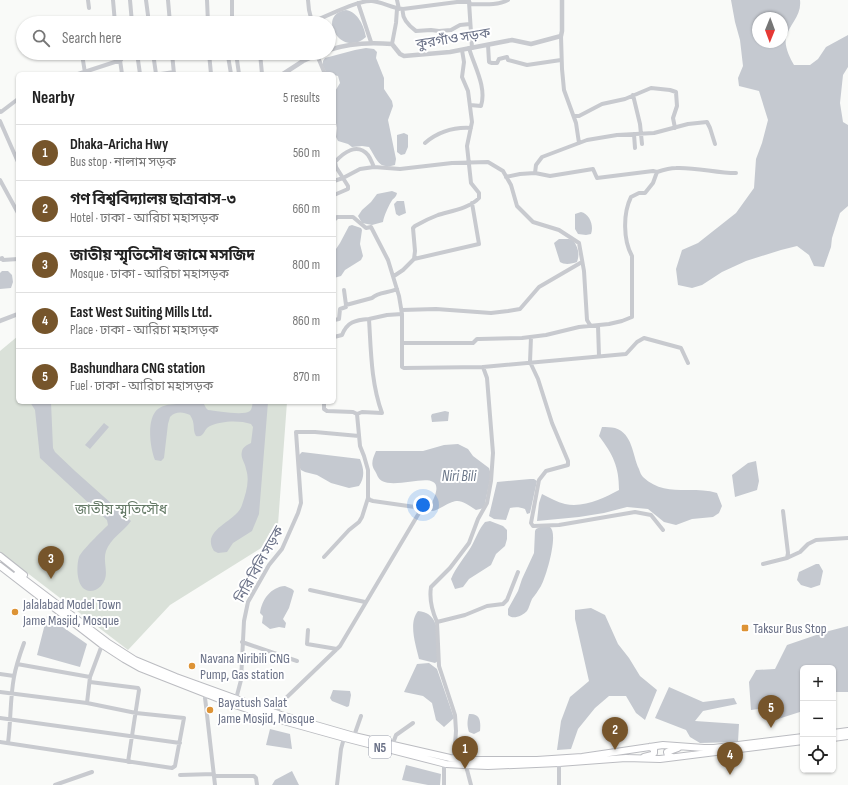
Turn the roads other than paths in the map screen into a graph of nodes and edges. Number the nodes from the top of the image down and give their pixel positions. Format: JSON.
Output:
{"nodes":[{"id":1,"x":88,"y":0,"type":"edge"},
{"id":2,"x":113,"y":0,"type":"edge"},
{"id":3,"x":130,"y":0,"type":"edge"},
{"id":4,"x":146,"y":0,"type":"edge"},
{"id":5,"x":168,"y":0,"type":"edge"},
{"id":6,"x":207,"y":0,"type":"edge"},
{"id":7,"x":232,"y":0,"type":"edge"},
{"id":8,"x":308,"y":0,"type":"edge"},
{"id":9,"x":398,"y":0,"type":"edge"},
{"id":10,"x":508,"y":0,"type":"edge"},
{"id":11,"x":562,"y":0,"type":"edge"},
{"id":12,"x":469,"y":1,"type":"edge"},
{"id":13,"x":358,"y":3,"type":"junction"},
{"id":14,"x":89,"y":8,"type":"dead end"},
{"id":15,"x":399,"y":9,"type":"junction"},
{"id":16,"x":114,"y":16,"type":"edge"},
{"id":17,"x":131,"y":16,"type":"edge"},
{"id":18,"x":148,"y":16,"type":"edge"},
{"id":19,"x":169,"y":16,"type":"edge"},
{"id":20,"x":208,"y":16,"type":"edge"},
{"id":21,"x":232,"y":16,"type":"edge"},
{"id":22,"x":310,"y":16,"type":"edge"},
{"id":23,"x":329,"y":16,"type":"edge"},
{"id":24,"x":470,"y":24,"type":"junction"},
{"id":25,"x":561,"y":36,"type":"junction"},
{"id":26,"x":371,"y":42,"type":"junction"},
{"id":27,"x":392,"y":44,"type":"junction"},
{"id":28,"x":488,"y":44,"type":"junction"},
{"id":29,"x":336,"y":48,"type":"edge"},
{"id":30,"x":471,"y":48,"type":"junction"},
{"id":31,"x":462,"y":50,"type":"junction"},
{"id":32,"x":83,"y":60,"type":"edge"},
{"id":33,"x":121,"y":60,"type":"joint"},
{"id":34,"x":138,"y":60,"type":"edge"},
{"id":35,"x":154,"y":60,"type":"edge"},
{"id":36,"x":173,"y":60,"type":"edge"},
{"id":37,"x":210,"y":60,"type":"edge"},
{"id":38,"x":229,"y":60,"type":"edge"},
{"id":39,"x":236,"y":60,"type":"edge"},
{"id":40,"x":261,"y":60,"type":"edge"},
{"id":41,"x":308,"y":60,"type":"edge"},
{"id":42,"x":321,"y":60,"type":"edge"},
{"id":43,"x":561,"y":60,"type":"junction"},
{"id":44,"x":85,"y":72,"type":"edge"},
{"id":45,"x":88,"y":72,"type":"edge"},
{"id":46,"x":122,"y":72,"type":"edge"},
{"id":47,"x":140,"y":72,"type":"edge"},
{"id":48,"x":156,"y":72,"type":"edge"},
{"id":49,"x":174,"y":72,"type":"edge"},
{"id":50,"x":211,"y":72,"type":"edge"},
{"id":51,"x":231,"y":72,"type":"edge"},
{"id":52,"x":239,"y":72,"type":"edge"},
{"id":53,"x":262,"y":72,"type":"edge"},
{"id":54,"x":286,"y":72,"type":"edge"},
{"id":55,"x":324,"y":72,"type":"edge"},
{"id":56,"x":633,"y":95,"type":"junction"},
{"id":57,"x":16,"y":101,"type":"edge"},
{"id":58,"x":470,"y":105,"type":"junction"},
{"id":59,"x":0,"y":110,"type":"edge"},
{"id":60,"x":574,"y":116,"type":"junction"},
{"id":61,"x":0,"y":121,"type":"edge"},
{"id":62,"x":471,"y":128,"type":"junction"},
{"id":63,"x":675,"y":128,"type":"junction"},
{"id":64,"x":634,"y":134,"type":"junction"},
{"id":65,"x":640,"y":134,"type":"junction"},
{"id":66,"x":579,"y":142,"type":"junction"},
{"id":67,"x":425,"y":143,"type":"dead end"},
{"id":68,"x":642,"y":144,"type":"dead end"},
{"id":69,"x":715,"y":144,"type":"dead end"},
{"id":70,"x":634,"y":148,"type":"dead end"},
{"id":71,"x":16,"y":157,"type":"edge"},
{"id":72,"x":336,"y":161,"type":"edge"},
{"id":73,"x":470,"y":163,"type":"junction"},
{"id":74,"x":336,"y":166,"type":"edge"},
{"id":75,"x":374,"y":167,"type":"junction"},
{"id":76,"x":657,"y":172,"type":"junction"},
{"id":77,"x":535,"y":173,"type":"junction"},
{"id":78,"x":736,"y":174,"type":"dead end"},
{"id":79,"x":343,"y":178,"type":"junction"},
{"id":80,"x":506,"y":178,"type":"junction"},
{"id":81,"x":0,"y":180,"type":"edge"},
{"id":82,"x":336,"y":180,"type":"edge"},
{"id":83,"x":336,"y":194,"type":"edge"},
{"id":84,"x":472,"y":204,"type":"junction"},
{"id":85,"x":16,"y":209,"type":"edge"},
{"id":86,"x":336,"y":218,"type":"edge"},
{"id":87,"x":0,"y":259,"type":"edge"},
{"id":88,"x":16,"y":259,"type":"edge"},
{"id":89,"x":414,"y":259,"type":"junction"},
{"id":90,"x":582,"y":262,"type":"junction"},
{"id":91,"x":394,"y":276,"type":"junction"},
{"id":92,"x":398,"y":289,"type":"junction"},
{"id":93,"x":344,"y":290,"type":"dead end"},
{"id":94,"x":346,"y":305,"type":"junction"},
{"id":95,"x":402,"y":312,"type":"junction"},
{"id":96,"x":16,"y":315,"type":"edge"},
{"id":97,"x":369,"y":319,"type":"junction"},
{"id":98,"x":336,"y":320,"type":"edge"},
{"id":99,"x":0,"y":321,"type":"edge"},
{"id":100,"x":590,"y":325,"type":"junction"},
{"id":101,"x":598,"y":326,"type":"junction"},
{"id":102,"x":336,"y":336,"type":"edge"},
{"id":103,"x":531,"y":337,"type":"junction"},
{"id":104,"x":402,"y":343,"type":"junction"},
{"id":105,"x":599,"y":356,"type":"junction"},
{"id":106,"x":530,"y":362,"type":"junction"},
{"id":107,"x":688,"y":362,"type":"dead end"},
{"id":108,"x":483,"y":367,"type":"junction"},
{"id":109,"x":324,"y":404,"type":"edge"},
{"id":110,"x":357,"y":414,"type":"junction"},
{"id":111,"x":358,"y":436,"type":"junction"},
{"id":112,"x":368,"y":498,"type":"junction"},
{"id":113,"x":783,"y":511,"type":"dead end"},
{"id":114,"x":663,"y":530,"type":"dead end"},
{"id":115,"x":848,"y":538,"type":"edge"},
{"id":116,"x":0,"y":556,"type":"edge"},
{"id":117,"x":324,"y":557,"type":"dead end"},
{"id":118,"x":787,"y":558,"type":"junction"},
{"id":119,"x":0,"y":561,"type":"edge"},
{"id":120,"x":763,"y":564,"type":"dead end"},
{"id":121,"x":0,"y":566,"type":"edge"},
{"id":122,"x":518,"y":572,"type":"dead end"},
{"id":123,"x":310,"y":590,"type":"dead end"},
{"id":124,"x":365,"y":602,"type":"junction"},
{"id":125,"x":70,"y":614,"type":"junction"},
{"id":126,"x":437,"y":622,"type":"junction"},
{"id":127,"x":308,"y":630,"type":"dead end"},
{"id":128,"x":242,"y":642,"type":"junction"},
{"id":129,"x":24,"y":643,"type":"dead end"},
{"id":130,"x":102,"y":645,"type":"junction"},
{"id":131,"x":337,"y":649,"type":"junction"},
{"id":132,"x":297,"y":661,"type":"dead end"},
{"id":133,"x":17,"y":664,"type":"junction"},
{"id":134,"x":0,"y":674,"type":"edge"},
{"id":135,"x":14,"y":676,"type":"junction"},
{"id":136,"x":90,"y":679,"type":"junction"},
{"id":137,"x":0,"y":692,"type":"edge"},
{"id":138,"x":11,"y":694,"type":"junction"},
{"id":139,"x":207,"y":694,"type":"junction"},
{"id":140,"x":236,"y":699,"type":"junction"},
{"id":141,"x":87,"y":703,"type":"junction"},
{"id":142,"x":136,"y":713,"type":"junction"},
{"id":143,"x":275,"y":713,"type":"junction"},
{"id":144,"x":361,"y":716,"type":"dead end"},
{"id":145,"x":0,"y":718,"type":"edge"},
{"id":146,"x":11,"y":719,"type":"junction"},
{"id":147,"x":413,"y":723,"type":"dead end"},
{"id":148,"x":848,"y":731,"type":"edge"},
{"id":149,"x":836,"y":733,"type":"edge"},
{"id":150,"x":354,"y":736,"type":"junction"},
{"id":151,"x":848,"y":736,"type":"edge"},
{"id":152,"x":132,"y":737,"type":"junction"},
{"id":153,"x":800,"y":737,"type":"edge"},
{"id":154,"x":344,"y":738,"type":"junction"},
{"id":155,"x":836,"y":738,"type":"edge"},
{"id":156,"x":800,"y":741,"type":"edge"},
{"id":157,"x":0,"y":742,"type":"edge"},
{"id":158,"x":8,"y":743,"type":"junction"},
{"id":159,"x":180,"y":743,"type":"junction"},
{"id":160,"x":392,"y":746,"type":"junction"},
{"id":161,"x":650,"y":747,"type":"junction"},
{"id":162,"x":685,"y":747,"type":"junction"},
{"id":163,"x":454,"y":758,"type":"junction"},
{"id":164,"x":636,"y":758,"type":"junction"},
{"id":165,"x":674,"y":758,"type":"junction"},
{"id":166,"x":128,"y":762,"type":"junction"},
{"id":167,"x":444,"y":763,"type":"junction"},
{"id":168,"x":559,"y":763,"type":"junction"},
{"id":169,"x":466,"y":766,"type":"junction"},
{"id":170,"x":92,"y":772,"type":"dead end"},
{"id":171,"x":180,"y":775,"type":"dead end"},
{"id":172,"x":214,"y":775,"type":"junction"},
{"id":173,"x":55,"y":785,"type":"edge"},
{"id":174,"x":215,"y":785,"type":"edge"},
{"id":175,"x":257,"y":785,"type":"edge"},
{"id":176,"x":337,"y":785,"type":"edge"},
{"id":177,"x":444,"y":785,"type":"edge"},
{"id":178,"x":471,"y":785,"type":"edge"},
{"id":179,"x":560,"y":785,"type":"edge"}],
"edges":[{"from":1,"to":14,"type":"street"},
{"from":2,"to":16,"type":"street"},
{"from":3,"to":17,"type":"street"},
{"from":4,"to":18,"type":"street"},
{"from":5,"to":19,"type":"street"},
{"from":6,"to":20,"type":"street"},
{"from":7,"to":21,"type":"street"},
{"from":8,"to":22,"type":"street"},
{"from":9,"to":15,"type":"street"},
{"from":10,"to":12,"type":"street"},
{"from":11,"to":25,"type":"street"},
{"from":12,"to":15,"type":"street"},
{"from":12,"to":24,"type":"street"},
{"from":13,"to":15,"type":"street"},
{"from":13,"to":23,"type":"street"},
{"from":13,"to":26,"type":"street"},
{"from":15,"to":24,"type":"street"},
{"from":15,"to":27,"type":"street"},
{"from":24,"to":30,"type":"street"},
{"from":25,"to":28,"type":"street","name":"কুরগাঁও সড়ক"},
{"from":25,"to":43,"type":"street"},
{"from":26,"to":27,"type":"street"},
{"from":26,"to":29,"type":"street"},
{"from":27,"to":31,"type":"street","name":"কুরগাঁও সড়ক"},
{"from":28,"to":30,"type":"street","name":"কুরগাঁও সড়ক"},
{"from":28,"to":43,"type":"street"},
{"from":30,"to":31,"type":"street","name":"কুরগাঁও সড়ক"},
{"from":30,"to":58,"type":"street"},
{"from":31,"to":58,"type":"street"},
{"from":32,"to":44,"type":"street"},
{"from":33,"to":45,"type":"street"},
{"from":33,"to":46,"type":"street"},
{"from":34,"to":47,"type":"street"},
{"from":35,"to":48,"type":"street"},
{"from":36,"to":49,"type":"street"},
{"from":37,"to":50,"type":"street"},
{"from":38,"to":51,"type":"street"},
{"from":39,"to":52,"type":"street"},
{"from":40,"to":53,"type":"street"},
{"from":41,"to":54,"type":"street"},
{"from":42,"to":55,"type":"street"},
{"from":43,"to":60,"type":"street"},
{"from":56,"to":60,"type":"street"},
{"from":56,"to":63,"type":"street"},
{"from":56,"to":65,"type":"street"},
{"from":57,"to":59,"type":"street"},
{"from":58,"to":62,"type":"street"},
{"from":60,"to":66,"type":"street"},
{"from":61,"to":71,"type":"street"},
{"from":62,"to":67,"type":"street"},
{"from":62,"to":73,"type":"street"},
{"from":63,"to":65,"type":"street"},
{"from":63,"to":69,"type":"street"},
{"from":64,"to":65,"type":"street"},
{"from":64,"to":66,"type":"street"},
{"from":64,"to":70,"type":"street"},
{"from":65,"to":68,"type":"street"},
{"from":66,"to":77,"type":"street"},
{"from":72,"to":75,"type":"street"},
{"from":73,"to":75,"type":"street"},
{"from":73,"to":80,"type":"street"},
{"from":73,"to":84,"type":"street"},
{"from":74,"to":79,"type":"street"},
{"from":75,"to":79,"type":"street"},
{"from":76,"to":77,"type":"street"},
{"from":76,"to":78,"type":"street"},
{"from":76,"to":101,"type":"street"},
{"from":77,"to":80,"type":"street"},
{"from":79,"to":82,"type":"street"},
{"from":79,"to":83,"type":"street"},
{"from":80,"to":90,"type":"street"},
{"from":81,"to":85,"type":"street"},
{"from":84,"to":89,"type":"street"},
{"from":84,"to":89,"type":"street"},
{"from":86,"to":91,"type":"street"},
{"from":87,"to":88,"type":"street"},
{"from":89,"to":91,"type":"street"},
{"from":90,"to":95,"type":"street"},
{"from":90,"to":100,"type":"street"},
{"from":91,"to":92,"type":"street"},
{"from":92,"to":94,"type":"street"},
{"from":92,"to":95,"type":"street"},
{"from":93,"to":94,"type":"street"},
{"from":94,"to":98,"type":"street"},
{"from":95,"to":97,"type":"street"},
{"from":95,"to":104,"type":"street"},
{"from":96,"to":99,"type":"street"},
{"from":97,"to":102,"type":"street"},
{"from":97,"to":110,"type":"street"},
{"from":100,"to":101,"type":"street"},
{"from":100,"to":103,"type":"street"},
{"from":101,"to":105,"type":"street"},
{"from":103,"to":104,"type":"street"},
{"from":103,"to":106,"type":"street"},
{"from":104,"to":108,"type":"street"},
{"from":105,"to":106,"type":"street"},
{"from":105,"to":107,"type":"street"},
{"from":106,"to":108,"type":"street"},
{"from":106,"to":114,"type":"street"},
{"from":108,"to":126,"type":"street"},
{"from":109,"to":110,"type":"street"},
{"from":110,"to":111,"type":"street"},
{"from":111,"to":112,"type":"street"},
{"from":111,"to":128,"type":"street","name":"নিরি বিলি সড়ক"},
{"from":112,"to":117,"type":"street"},
{"from":112,"to":124,"type":"street"},
{"from":113,"to":118,"type":"street"},
{"from":115,"to":118,"type":"street"},
{"from":116,"to":125,"type":"highway"},
{"from":118,"to":120,"type":"street"},
{"from":119,"to":125,"type":"highway","number":"N5"},
{"from":121,"to":130,"type":"highway","number":"N5"},
{"from":122,"to":126,"type":"street"},
{"from":123,"to":124,"type":"street"},
{"from":124,"to":131,"type":"street"},
{"from":125,"to":140,"type":"highway","number":"N5"},
{"from":126,"to":163,"type":"street"},
{"from":127,"to":131,"type":"street"},
{"from":128,"to":132,"type":"street"},
{"from":128,"to":140,"type":"street"},
{"from":129,"to":133,"type":"street"},
{"from":130,"to":136,"type":"street"},
{"from":130,"to":139,"type":"highway","number":"N5"},
{"from":131,"to":143,"type":"street"},
{"from":133,"to":135,"type":"street"},
{"from":133,"to":136,"type":"street"},
{"from":134,"to":135,"type":"street"},
{"from":135,"to":138,"type":"street"},
{"from":136,"to":141,"type":"street"},
{"from":136,"to":142,"type":"street"},
{"from":137,"to":138,"type":"street"},
{"from":138,"to":141,"type":"street"},
{"from":138,"to":146,"type":"street"},
{"from":139,"to":154,"type":"highway","number":"N5"},
{"from":139,"to":172,"type":"street"},
{"from":140,"to":143,"type":"highway","number":"N5"},
{"from":141,"to":142,"type":"street"},
{"from":142,"to":152,"type":"street"},
{"from":142,"to":159,"type":"street"},
{"from":143,"to":150,"type":"highway","number":"N5"},
{"from":144,"to":150,"type":"street"},
{"from":145,"to":146,"type":"street"},
{"from":146,"to":152,"type":"street"},
{"from":146,"to":158,"type":"street"},
{"from":147,"to":160,"type":"street"},
{"from":148,"to":149,"type":"highway"},
{"from":150,"to":160,"type":"highway","number":"N5"},
{"from":151,"to":155,"type":"highway"},
{"from":152,"to":159,"type":"street"},
{"from":152,"to":166,"type":"street"},
{"from":153,"to":162,"type":"highway","number":"N5"},
{"from":154,"to":167,"type":"highway","number":"N5"},
{"from":154,"to":176,"type":"street"},
{"from":156,"to":165,"type":"highway","number":"N5"},
{"from":157,"to":158,"type":"street"},
{"from":158,"to":166,"type":"street"},
{"from":159,"to":166,"type":"street"},
{"from":160,"to":163,"type":"highway","number":"N5"},
{"from":161,"to":162,"type":"highway","number":"N5"},
{"from":161,"to":163,"type":"highway","number":"N5"},
{"from":161,"to":164,"type":"highway"},
{"from":162,"to":165,"type":"highway"},
{"from":164,"to":165,"type":"highway","number":"N5"},
{"from":164,"to":168,"type":"highway","number":"N5"},
{"from":167,"to":169,"type":"highway","number":"N5"},
{"from":167,"to":177,"type":"street"},
{"from":168,"to":169,"type":"highway","number":"N5"},
{"from":168,"to":179,"type":"street"},
{"from":169,"to":178,"type":"street"},
{"from":170,"to":173,"type":"street"},
{"from":171,"to":172,"type":"street"},
{"from":172,"to":174,"type":"street"},
{"from":172,"to":175,"type":"street"}]}
